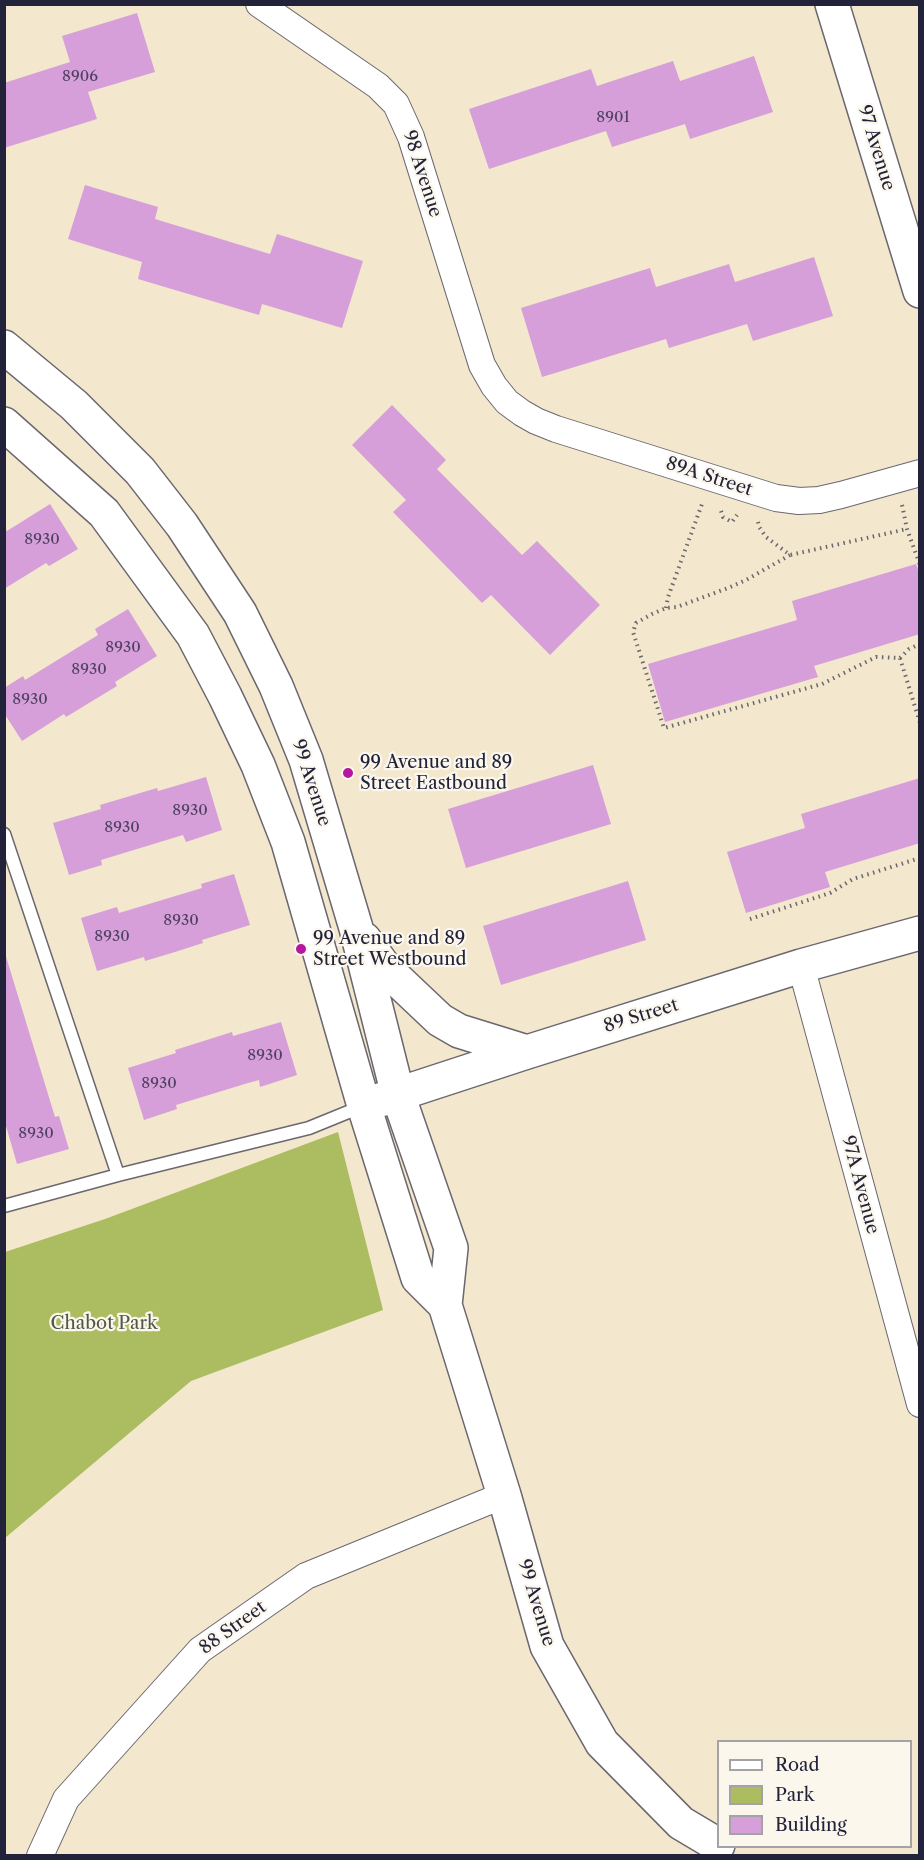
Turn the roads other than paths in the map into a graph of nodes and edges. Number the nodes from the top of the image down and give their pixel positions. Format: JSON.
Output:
{"nodes":[{"id":1,"x":259,"y":4,"type":"edge"},
{"id":2,"x":832,"y":4,"type":"edge"},
{"id":3,"x":920,"y":291,"type":"edge"},
{"id":4,"x":4,"y":347,"type":"edge"},
{"id":5,"x":507,"y":402,"type":"joint"},
{"id":6,"x":4,"y":424,"type":"edge"},
{"id":7,"x":920,"y":473,"type":"edge"},
{"id":8,"x":4,"y":834,"type":"edge"},
{"id":9,"x":356,"y":928,"type":"junction"},
{"id":10,"x":920,"y":933,"type":"edge"},
{"id":11,"x":801,"y":966,"type":"junction"},
{"id":12,"x":527,"y":1052,"type":"junction"},
{"id":13,"x":398,"y":1095,"type":"junction"},
{"id":14,"x":364,"y":1106,"type":"junction"},
{"id":15,"x":118,"y":1175,"type":"junction"},
{"id":16,"x":4,"y":1206,"type":"edge"},
{"id":17,"x":445,"y":1305,"type":"junction"},
{"id":18,"x":920,"y":1404,"type":"edge"},
{"id":19,"x":504,"y":1495,"type":"junction"},
{"id":20,"x":717,"y":1844,"type":"edge"},
{"id":21,"x":724,"y":1848,"type":"edge"},
{"id":22,"x":40,"y":1856,"type":"edge"},
{"id":23,"x":738,"y":1856,"type":"edge"}],
"edges":[{"from":1,"to":5,"type":"street","name":"98 Avenue"},
{"from":2,"to":3,"type":"street","name":"97 Avenue"},
{"from":4,"to":9,"type":"street","name":"99 Avenue"},
{"from":5,"to":7,"type":"street","name":"89A Street"},
{"from":6,"to":14,"type":"street","name":"99 Avenue"},
{"from":8,"to":15,"type":"lane"},
{"from":9,"to":12,"type":"street"},
{"from":9,"to":13,"type":"street","name":"99 Avenue"},
{"from":10,"to":11,"type":"street","name":"89 Street"},
{"from":11,"to":12,"type":"street","name":"89 Street"},
{"from":11,"to":18,"type":"street","name":"97A Avenue"},
{"from":12,"to":13,"type":"street","name":"89 Street"},
{"from":13,"to":14,"type":"street","name":"89 Street"},
{"from":13,"to":17,"type":"street","name":"99 Avenue"},
{"from":14,"to":15,"type":"lane"},
{"from":14,"to":17,"type":"street","name":"99 Avenue"},
{"from":15,"to":16,"type":"lane"},
{"from":17,"to":19,"type":"street","name":"99 Avenue"},
{"from":19,"to":20,"type":"street","name":"99 Avenue"},
{"from":19,"to":22,"type":"street","name":"88 Street"},
{"from":21,"to":23,"type":"street","name":"99 Avenue"}]}
